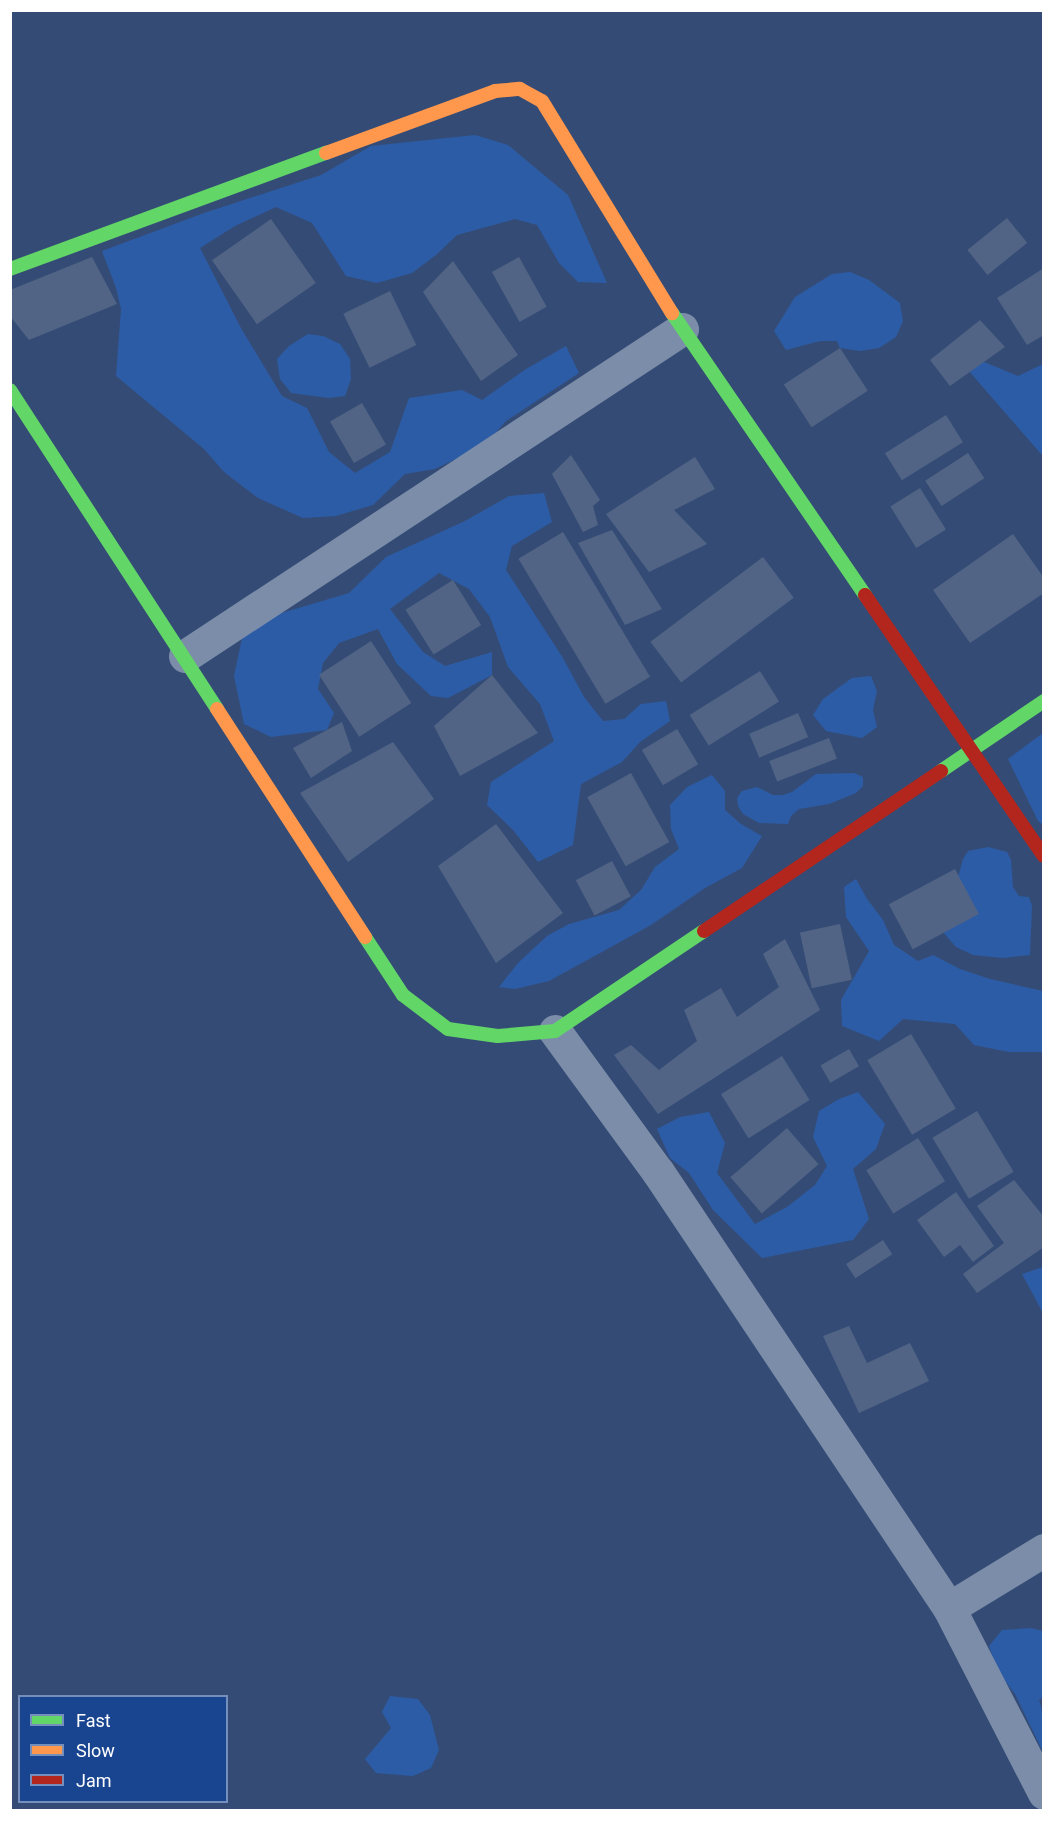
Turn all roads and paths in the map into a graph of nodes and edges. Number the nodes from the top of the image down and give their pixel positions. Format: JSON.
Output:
{"nodes":[{"id":1,"x":10,"y":269,"type":"edge"},
{"id":2,"x":682,"y":329,"type":"junction"},
{"id":3,"x":10,"y":390,"type":"edge"},
{"id":4,"x":185,"y":656,"type":"junction"},
{"id":5,"x":1044,"y":701,"type":"edge"},
{"id":6,"x":970,"y":749,"type":"junction"},
{"id":7,"x":1044,"y":856,"type":"edge"},
{"id":8,"x":555,"y":1032,"type":"junction"},
{"id":9,"x":1044,"y":1550,"type":"edge"},
{"id":10,"x":949,"y":1608,"type":"junction"},
{"id":11,"x":1044,"y":1793,"type":"edge"}],
"edges":[{"from":1,"to":2,"type":"street"},
{"from":2,"to":4,"type":"street"},
{"from":2,"to":6,"type":"street"},
{"from":3,"to":4,"type":"street"},
{"from":4,"to":8,"type":"street"},
{"from":5,"to":6,"type":"street"},
{"from":6,"to":7,"type":"street"},
{"from":6,"to":8,"type":"street"},
{"from":8,"to":10,"type":"street"},
{"from":9,"to":10,"type":"street"},
{"from":10,"to":11,"type":"street"}]}
